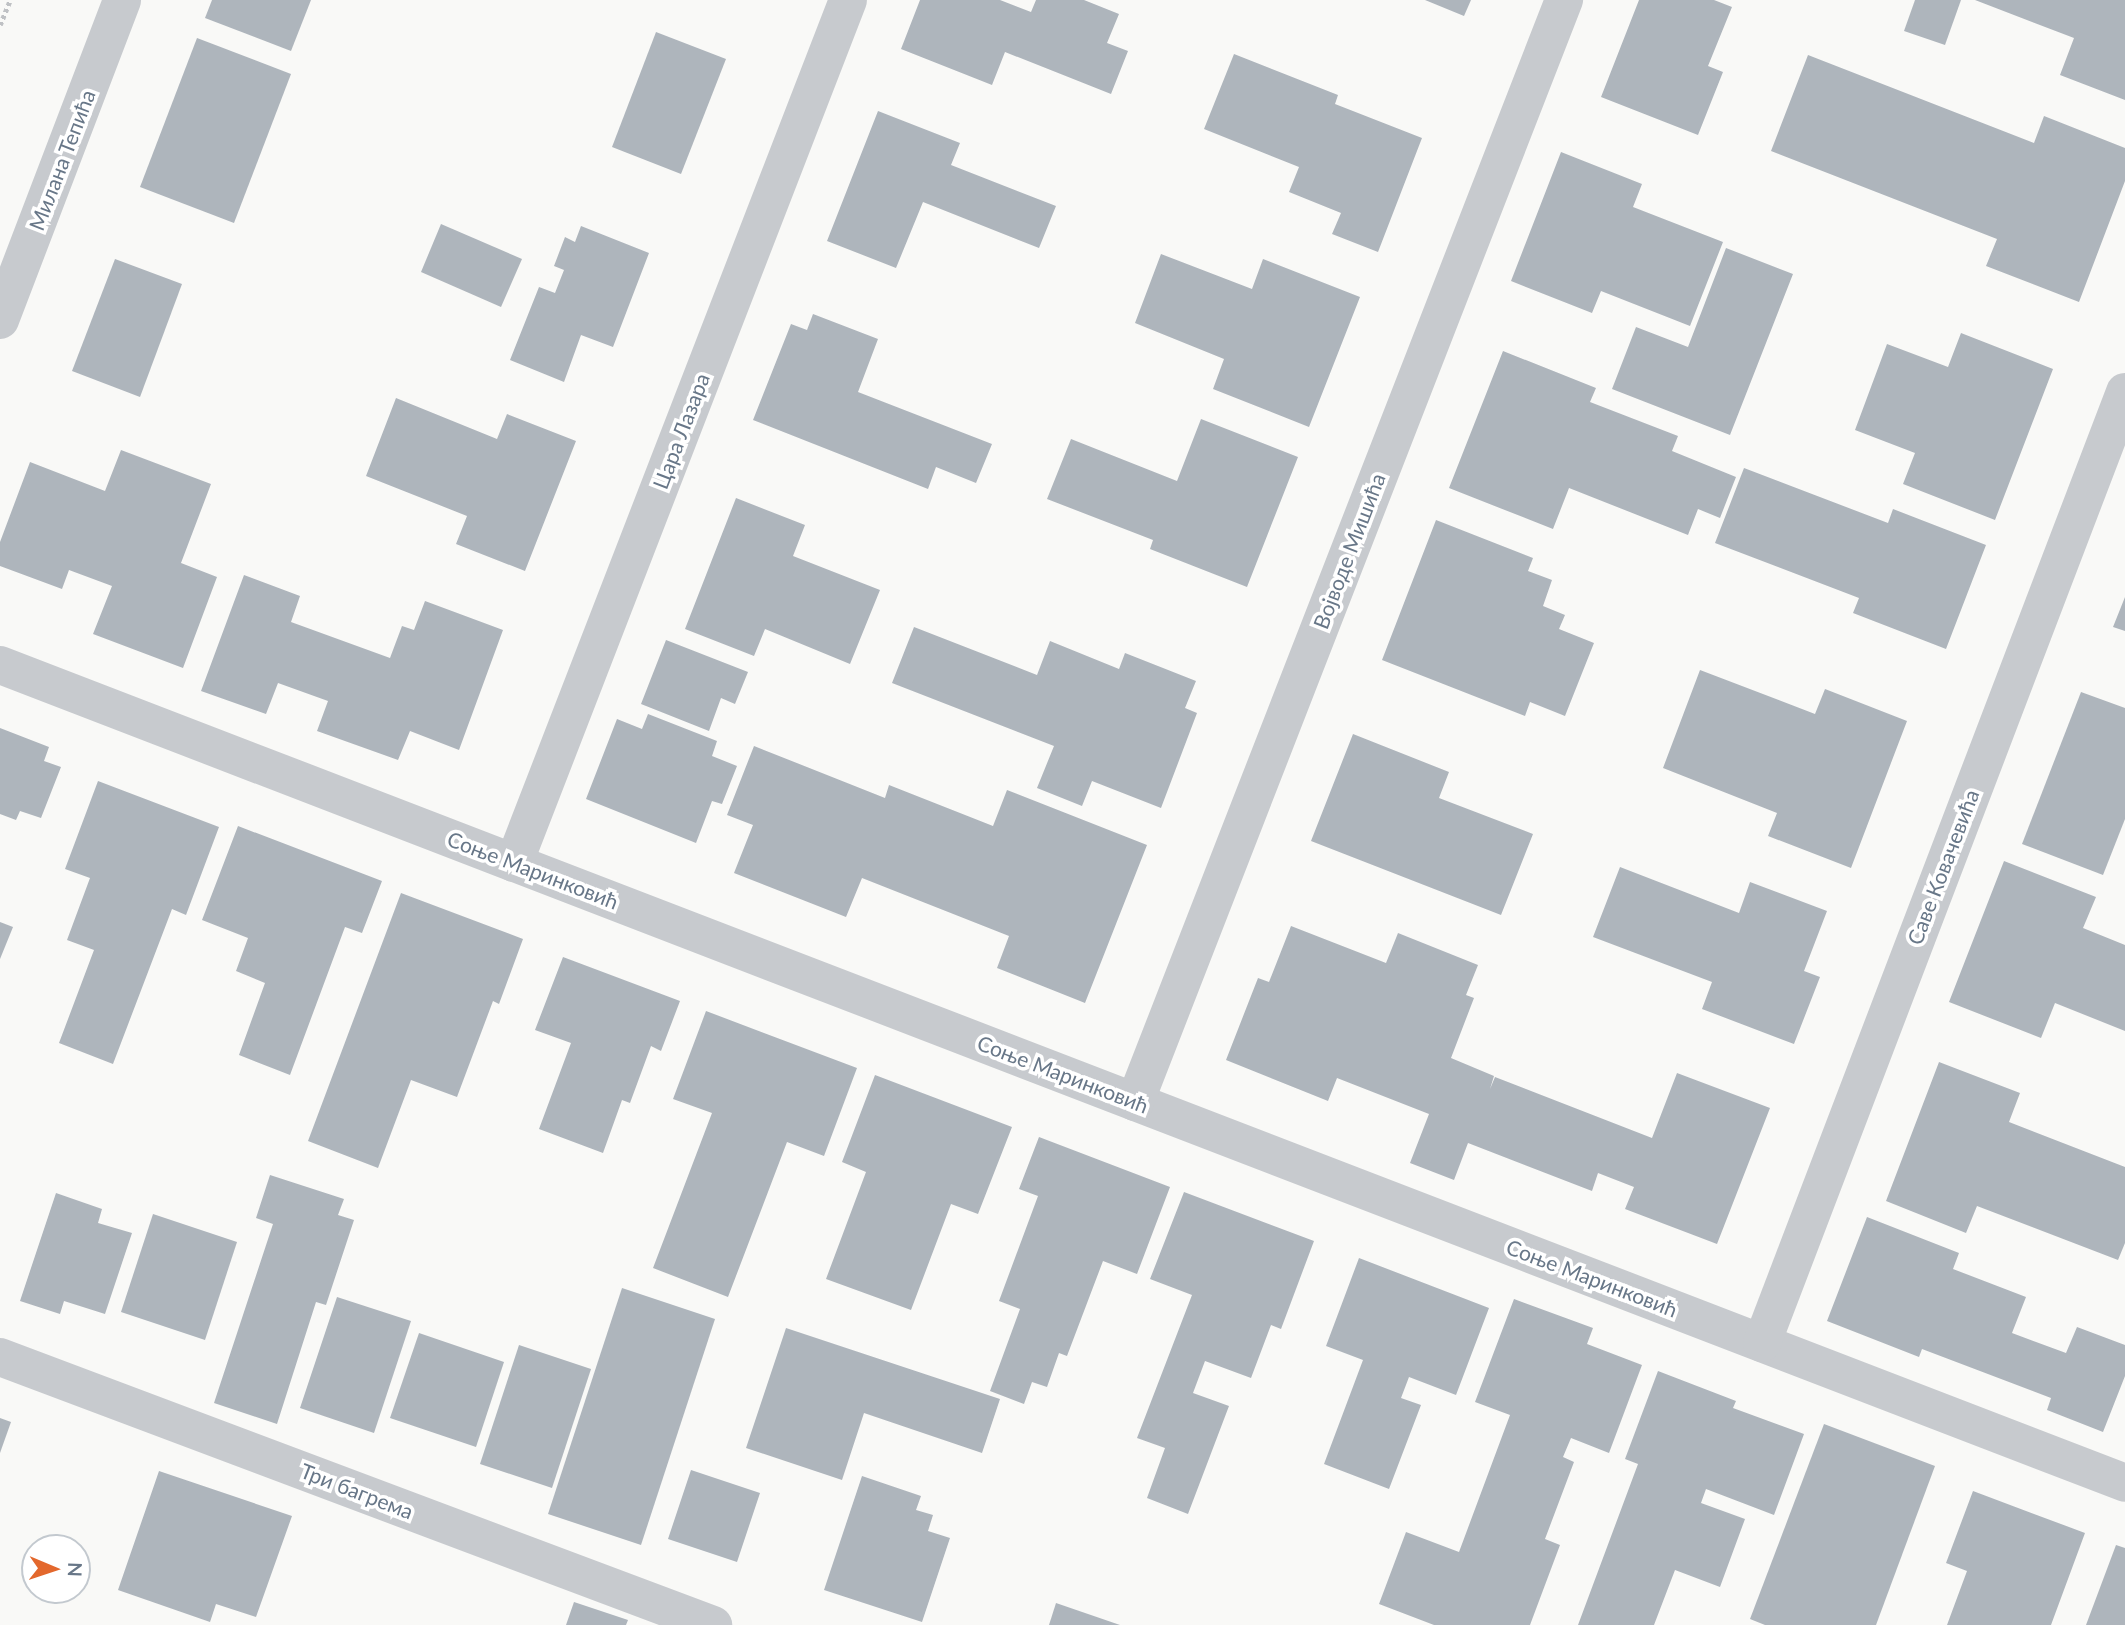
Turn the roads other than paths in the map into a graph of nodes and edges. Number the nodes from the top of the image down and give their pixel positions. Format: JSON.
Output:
{"nodes":[{"id":1,"x":122,"y":0,"type":"edge"},
{"id":2,"x":848,"y":0,"type":"edge"},
{"id":3,"x":1564,"y":0,"type":"edge"},
{"id":4,"x":0,"y":320,"type":"edge"},
{"id":5,"x":2125,"y":392,"type":"edge"},
{"id":6,"x":0,"y":665,"type":"edge"},
{"id":7,"x":514,"y":863,"type":"junction"},
{"id":8,"x":1135,"y":1102,"type":"junction"},
{"id":9,"x":1762,"y":1343,"type":"junction"},
{"id":10,"x":0,"y":1357,"type":"edge"},
{"id":11,"x":2125,"y":1483,"type":"edge"},
{"id":12,"x":713,"y":1625,"type":"edge"}],
"edges":[{"from":1,"to":4,"type":"street","name":"Милана Тепића"},
{"from":2,"to":7,"type":"street","name":"Цара Лазара"},
{"from":3,"to":8,"type":"street","name":"Војводе Мишића"},
{"from":5,"to":9,"type":"street","name":"Саве Ковачевића"},
{"from":6,"to":7,"type":"street","name":"Соње Маринковић"},
{"from":7,"to":8,"type":"street","name":"Соње Маринковић"},
{"from":8,"to":9,"type":"street","name":"Соње Маринковић"},
{"from":9,"to":11,"type":"street","name":"Соње Маринковић"},
{"from":10,"to":12,"type":"street","name":"Три багрема"}]}
